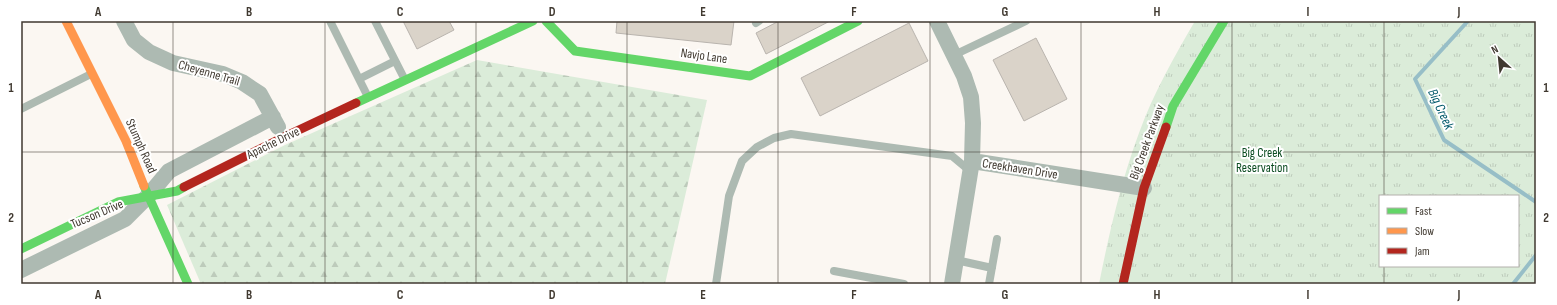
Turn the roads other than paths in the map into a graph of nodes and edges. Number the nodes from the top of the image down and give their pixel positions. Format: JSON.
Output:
{"nodes":[{"id":1,"x":66,"y":21,"type":"edge"},
{"id":2,"x":124,"y":21,"type":"edge"},
{"id":3,"x":330,"y":21,"type":"edge"},
{"id":4,"x":376,"y":21,"type":"edge"},
{"id":5,"x":533,"y":21,"type":"edge"},
{"id":6,"x":546,"y":21,"type":"edge"},
{"id":7,"x":858,"y":21,"type":"edge"},
{"id":8,"x":937,"y":21,"type":"edge"},
{"id":9,"x":1026,"y":21,"type":"edge"},
{"id":10,"x":1224,"y":21,"type":"edge"},
{"id":11,"x":954,"y":55,"type":"junction"},
{"id":12,"x":395,"y":61,"type":"junction"},
{"id":13,"x":92,"y":74,"type":"junction"},
{"id":14,"x":359,"y":79,"type":"junction"},
{"id":15,"x":405,"y":80,"type":"junction"},
{"id":16,"x":369,"y":98,"type":"junction"},
{"id":17,"x":21,"y":109,"type":"edge"},
{"id":18,"x":273,"y":117,"type":"junction"},
{"id":19,"x":284,"y":137,"type":"junction"},
{"id":20,"x":971,"y":166,"type":"junction"},
{"id":21,"x":1144,"y":188,"type":"junction"},
{"id":22,"x":148,"y":196,"type":"junction"},
{"id":23,"x":997,"y":239,"type":"dead end"},
{"id":24,"x":21,"y":249,"type":"edge"},
{"id":25,"x":956,"y":260,"type":"junction"},
{"id":26,"x":992,"y":268,"type":"junction"},
{"id":27,"x":21,"y":270,"type":"edge"},
{"id":28,"x":834,"y":271,"type":"dead end"},
{"id":29,"x":188,"y":284,"type":"edge"},
{"id":30,"x":716,"y":284,"type":"edge"},
{"id":31,"x":904,"y":284,"type":"edge"},
{"id":32,"x":952,"y":284,"type":"edge"},
{"id":33,"x":989,"y":284,"type":"edge"},
{"id":34,"x":1123,"y":284,"type":"edge"}],
"edges":[{"from":1,"to":13,"type":"street","name":"Stumph Road"},
{"from":2,"to":18,"type":"street","name":"Cheyenne Trail"},
{"from":3,"to":14,"type":"lane"},
{"from":4,"to":12,"type":"lane"},
{"from":5,"to":15,"type":"street","name":"Apache Drive"},
{"from":6,"to":7,"type":"street","name":"Navjo Lane"},
{"from":8,"to":11,"type":"street"},
{"from":9,"to":11,"type":"lane"},
{"from":10,"to":21,"type":"street","name":"Big Creek Parkway"},
{"from":11,"to":20,"type":"street"},
{"from":12,"to":14,"type":"lane"},
{"from":12,"to":15,"type":"lane"},
{"from":13,"to":17,"type":"lane"},
{"from":13,"to":22,"type":"street","name":"Stumph Road"},
{"from":14,"to":16,"type":"lane"},
{"from":15,"to":16,"type":"street","name":"Apache Drive"},
{"from":16,"to":19,"type":"street","name":"Apache Drive"},
{"from":18,"to":19,"type":"street","name":"Cheyenne Trail"},
{"from":18,"to":22,"type":"street","name":"Apache Drive"},
{"from":19,"to":22,"type":"street","name":"Apache Drive"},
{"from":20,"to":21,"type":"street","name":"Creekhaven Drive"},
{"from":20,"to":25,"type":"street","name":"Creekhaven Drive"},
{"from":20,"to":30,"type":"lane"},
{"from":21,"to":34,"type":"street","name":"Big Creek Parkway"},
{"from":22,"to":24,"type":"street","name":"Tucson Drive"},
{"from":22,"to":27,"type":"street","name":"Tucson Drive"},
{"from":22,"to":29,"type":"street","name":"Stumph Road"},
{"from":23,"to":26,"type":"lane"},
{"from":25,"to":26,"type":"lane"},
{"from":25,"to":32,"type":"street","name":"Creekhaven Drive"},
{"from":26,"to":33,"type":"lane"},
{"from":28,"to":31,"type":"lane"}]}
